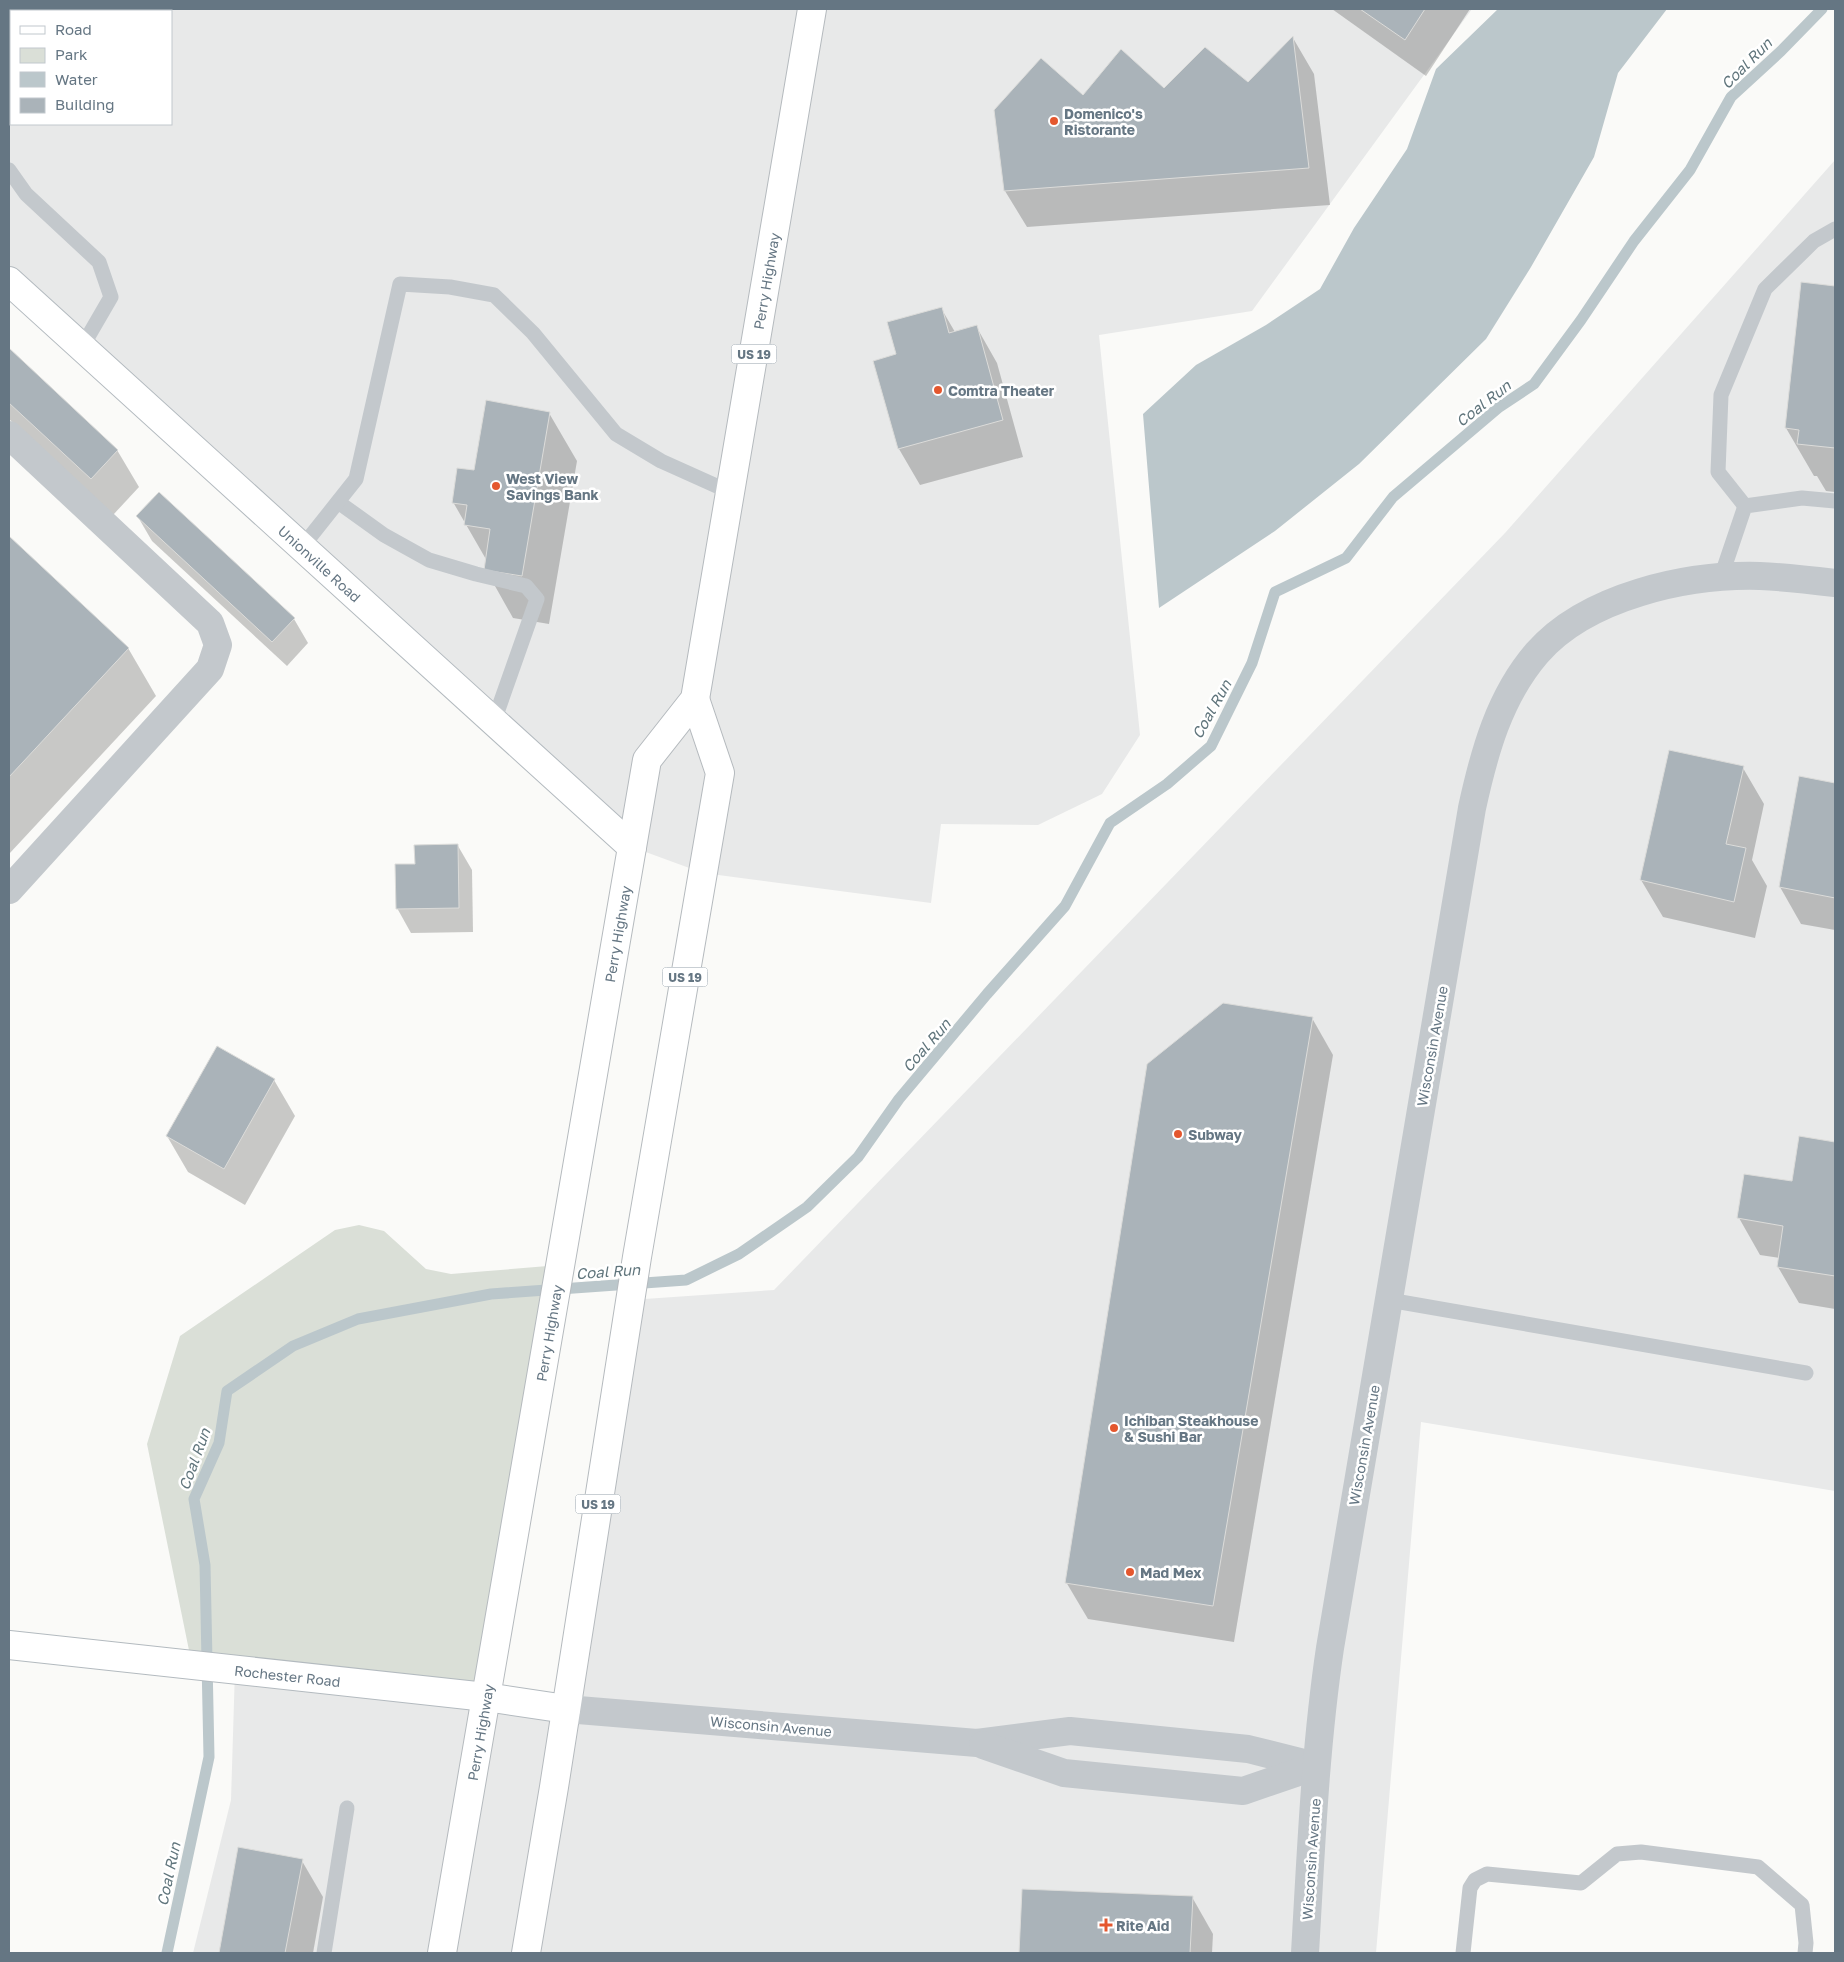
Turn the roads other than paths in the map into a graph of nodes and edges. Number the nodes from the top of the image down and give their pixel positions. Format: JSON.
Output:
{"nodes":[{"id":1,"x":812,"y":9,"type":"edge"},
{"id":2,"x":9,"y":170,"type":"edge"},
{"id":3,"x":1835,"y":229,"type":"edge"},
{"id":4,"x":9,"y":281,"type":"edge"},
{"id":5,"x":82,"y":348,"type":"junction"},
{"id":6,"x":9,"y":435,"type":"edge"},
{"id":7,"x":730,"y":492,"type":"junction"},
{"id":8,"x":1835,"y":501,"type":"edge"},
{"id":9,"x":338,"y":502,"type":"junction"},
{"id":10,"x":1745,"y":506,"type":"junction"},
{"id":11,"x":302,"y":547,"type":"junction"},
{"id":12,"x":1721,"y":577,"type":"junction"},
{"id":13,"x":1835,"y":583,"type":"edge"},
{"id":14,"x":694,"y":699,"type":"junction"},
{"id":15,"x":494,"y":721,"type":"junction"},
{"id":16,"x":632,"y":846,"type":"junction"},
{"id":17,"x":9,"y":890,"type":"edge"},
{"id":18,"x":1389,"y":1300,"type":"junction"},
{"id":19,"x":1806,"y":1373,"type":"dead end"},
{"id":20,"x":9,"y":1645,"type":"edge"},
{"id":21,"x":486,"y":1698,"type":"junction"},
{"id":22,"x":566,"y":1709,"type":"junction"},
{"id":23,"x":977,"y":1743,"type":"junction"},
{"id":24,"x":1316,"y":1766,"type":"junction"},
{"id":25,"x":347,"y":1808,"type":"dead end"},
{"id":26,"x":324,"y":1953,"type":"edge"},
{"id":27,"x":442,"y":1953,"type":"edge"},
{"id":28,"x":526,"y":1953,"type":"edge"},
{"id":29,"x":1305,"y":1953,"type":"edge"},
{"id":30,"x":1462,"y":1953,"type":"edge"},
{"id":31,"x":1805,"y":1953,"type":"edge"}],
"edges":[{"from":1,"to":7,"type":"main road","name":"Perry Highway","number":"US 19"},
{"from":2,"to":5,"type":"lane"},
{"from":3,"to":10,"type":"lane"},
{"from":4,"to":5,"type":"main road","name":"Unionville Road"},
{"from":5,"to":11,"type":"main road","name":"Unionville Road"},
{"from":6,"to":17,"type":"street"},
{"from":7,"to":9,"type":"lane"},
{"from":7,"to":14,"type":"main road","name":"Perry Highway","number":"US 19"},
{"from":8,"to":10,"type":"lane"},
{"from":9,"to":11,"type":"lane"},
{"from":9,"to":15,"type":"lane"},
{"from":10,"to":12,"type":"lane"},
{"from":11,"to":15,"type":"main road","name":"Unionville Road"},
{"from":12,"to":13,"type":"street","name":"Wisconsin Avenue"},
{"from":12,"to":18,"type":"street","name":"Wisconsin Avenue"},
{"from":14,"to":16,"type":"main road","name":"Perry Highway","number":"US 19"},
{"from":14,"to":22,"type":"main road","name":"Perry Highway","number":"US 19"},
{"from":15,"to":16,"type":"main road","name":"Unionville Road"},
{"from":16,"to":21,"type":"main road","name":"Perry Highway","number":"US 19"},
{"from":18,"to":19,"type":"lane"},
{"from":18,"to":24,"type":"street","name":"Wisconsin Avenue"},
{"from":20,"to":21,"type":"main road","name":"Rochester Road"},
{"from":21,"to":22,"type":"main road","name":"Rochester Road"},
{"from":21,"to":27,"type":"main road","name":"Perry Highway","number":"US 19"},
{"from":22,"to":23,"type":"street","name":"Wisconsin Avenue"},
{"from":22,"to":28,"type":"main road","name":"Perry Highway","number":"US 19"},
{"from":23,"to":24,"type":"street","name":"Wisconsin Avenue"},
{"from":23,"to":24,"type":"street","name":"Wisconsin Avenue"},
{"from":24,"to":29,"type":"street","name":"Wisconsin Avenue"},
{"from":25,"to":26,"type":"lane"},
{"from":30,"to":31,"type":"lane"}]}
